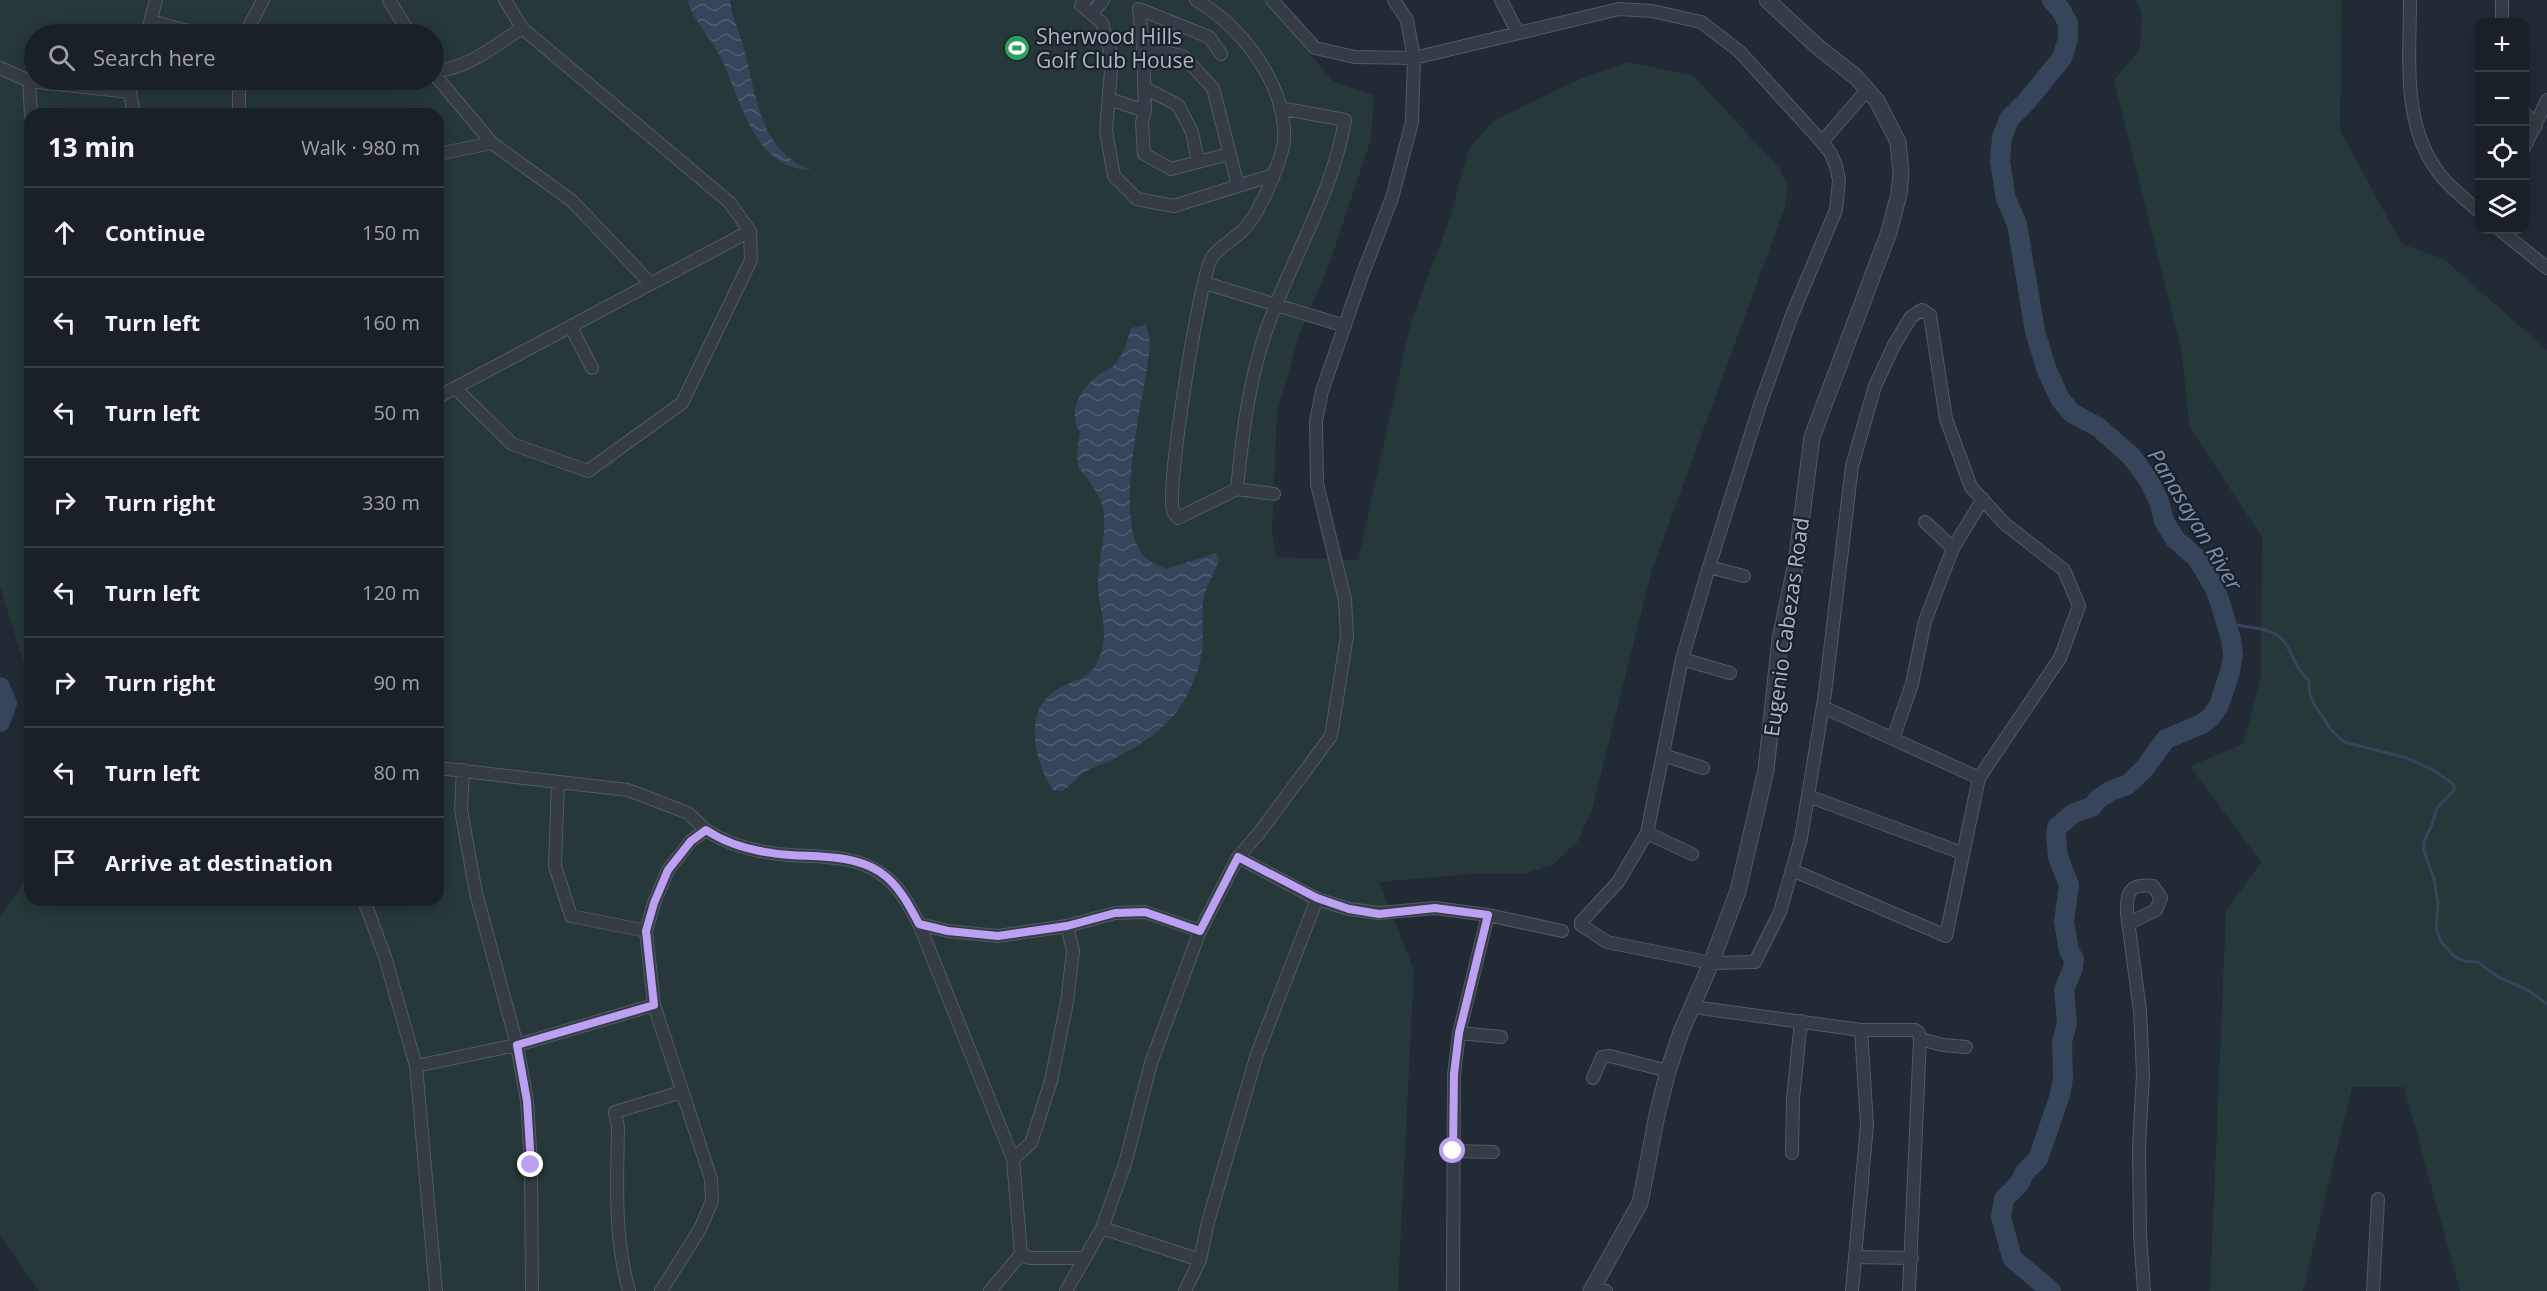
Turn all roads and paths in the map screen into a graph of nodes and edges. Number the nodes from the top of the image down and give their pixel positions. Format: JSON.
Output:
{"nodes":[{"id":1,"x":156,"y":0,"type":"edge"},
{"id":2,"x":263,"y":0,"type":"edge"},
{"id":3,"x":389,"y":0,"type":"edge"},
{"id":4,"x":505,"y":0,"type":"edge"},
{"id":5,"x":1103,"y":0,"type":"edge"},
{"id":6,"x":1196,"y":0,"type":"edge"},
{"id":7,"x":1272,"y":0,"type":"edge"},
{"id":8,"x":1394,"y":0,"type":"edge"},
{"id":9,"x":1501,"y":0,"type":"edge"},
{"id":10,"x":1767,"y":0,"type":"edge"},
{"id":11,"x":2410,"y":0,"type":"edge"},
{"id":12,"x":2502,"y":0,"type":"edge"},
{"id":13,"x":1084,"y":2,"type":"edge"},
{"id":14,"x":1092,"y":14,"type":"junction"},
{"id":15,"x":2502,"y":18,"type":"edge"},
{"id":16,"x":151,"y":21,"type":"junction"},
{"id":17,"x":150,"y":24,"type":"edge"},
{"id":18,"x":162,"y":24,"type":"edge"},
{"id":19,"x":250,"y":24,"type":"edge"},
{"id":20,"x":404,"y":24,"type":"edge"},
{"id":21,"x":522,"y":28,"type":"junction"},
{"id":22,"x":1518,"y":33,"type":"junction"},
{"id":23,"x":1143,"y":48,"type":"junction"},
{"id":24,"x":1221,"y":54,"type":"dead end"},
{"id":25,"x":1414,"y":58,"type":"junction"},
{"id":26,"x":0,"y":68,"type":"edge"},
{"id":27,"x":444,"y":71,"type":"edge"},
{"id":28,"x":24,"y":79,"type":"edge"},
{"id":29,"x":444,"y":84,"type":"edge"},
{"id":30,"x":1145,"y":88,"type":"junction"},
{"id":31,"x":30,"y":90,"type":"edge"},
{"id":32,"x":132,"y":90,"type":"edge"},
{"id":33,"x":239,"y":90,"type":"edge"},
{"id":34,"x":1868,"y":90,"type":"junction"},
{"id":35,"x":1109,"y":99,"type":"junction"},
{"id":36,"x":2547,"y":100,"type":"edge"},
{"id":37,"x":31,"y":108,"type":"edge"},
{"id":38,"x":134,"y":108,"type":"edge"},
{"id":39,"x":239,"y":108,"type":"edge"},
{"id":40,"x":1280,"y":108,"type":"junction"},
{"id":41,"x":1145,"y":111,"type":"junction"},
{"id":42,"x":2529,"y":118,"type":"edge"},
{"id":43,"x":2536,"y":126,"type":"junction"},
{"id":44,"x":2529,"y":139,"type":"edge"},
{"id":45,"x":1822,"y":142,"type":"junction"},
{"id":46,"x":492,"y":143,"type":"junction"},
{"id":47,"x":444,"y":153,"type":"edge"},
{"id":48,"x":1229,"y":154,"type":"junction"},
{"id":49,"x":1198,"y":162,"type":"junction"},
{"id":50,"x":1273,"y":175,"type":"junction"},
{"id":51,"x":1238,"y":186,"type":"junction"},
{"id":52,"x":2475,"y":207,"type":"edge"},
{"id":53,"x":750,"y":231,"type":"junction"},
{"id":54,"x":2505,"y":234,"type":"edge"},
{"id":55,"x":2547,"y":268,"type":"edge"},
{"id":56,"x":1205,"y":283,"type":"junction"},
{"id":57,"x":651,"y":284,"type":"junction"},
{"id":58,"x":1276,"y":305,"type":"junction"},
{"id":59,"x":1345,"y":326,"type":"junction"},
{"id":60,"x":571,"y":327,"type":"junction"},
{"id":61,"x":592,"y":368,"type":"dead end"},
{"id":62,"x":455,"y":388,"type":"junction"},
{"id":63,"x":444,"y":394,"type":"edge"},
{"id":64,"x":1237,"y":489,"type":"junction"},
{"id":65,"x":1274,"y":494,"type":"dead end"},
{"id":66,"x":1983,"y":500,"type":"junction"},
{"id":67,"x":1926,"y":522,"type":"dead end"},
{"id":68,"x":1953,"y":548,"type":"junction"},
{"id":69,"x":1709,"y":567,"type":"junction"},
{"id":70,"x":1744,"y":576,"type":"dead end"},
{"id":71,"x":1682,"y":659,"type":"junction"},
{"id":72,"x":1730,"y":673,"type":"dead end"},
{"id":73,"x":1823,"y":707,"type":"junction"},
{"id":74,"x":1893,"y":739,"type":"junction"},
{"id":75,"x":1663,"y":755,"type":"junction"},
{"id":76,"x":444,"y":768,"type":"edge"},
{"id":77,"x":1703,"y":768,"type":"dead end"},
{"id":78,"x":464,"y":770,"type":"junction"},
{"id":79,"x":1979,"y":777,"type":"junction"},
{"id":80,"x":558,"y":782,"type":"junction"},
{"id":81,"x":1808,"y":796,"type":"junction"},
{"id":82,"x":706,"y":830,"type":"junction"},
{"id":83,"x":1647,"y":833,"type":"junction"},
{"id":84,"x":1962,"y":853,"type":"junction"},
{"id":85,"x":1692,"y":854,"type":"dead end"},
{"id":86,"x":1238,"y":857,"type":"junction"},
{"id":87,"x":1792,"y":870,"type":"junction"},
{"id":88,"x":1317,"y":898,"type":"junction"},
{"id":89,"x":366,"y":906,"type":"edge"},
{"id":90,"x":1488,"y":915,"type":"junction"},
{"id":91,"x":2129,"y":923,"type":"dead end"},
{"id":92,"x":919,"y":924,"type":"junction"},
{"id":93,"x":1067,"y":926,"type":"junction"},
{"id":94,"x":646,"y":931,"type":"junction"},
{"id":95,"x":1200,"y":931,"type":"junction"},
{"id":96,"x":1562,"y":931,"type":"dead end"},
{"id":97,"x":1711,"y":963,"type":"junction"},
{"id":98,"x":654,"y":1005,"type":"junction"},
{"id":99,"x":1693,"y":1007,"type":"junction"},
{"id":100,"x":1801,"y":1021,"type":"junction"},
{"id":101,"x":1861,"y":1030,"type":"junction"},
{"id":102,"x":1459,"y":1033,"type":"junction"},
{"id":103,"x":1501,"y":1037,"type":"dead end"},
{"id":104,"x":1920,"y":1040,"type":"junction"},
{"id":105,"x":517,"y":1045,"type":"junction"},
{"id":106,"x":1966,"y":1047,"type":"dead end"},
{"id":107,"x":416,"y":1066,"type":"junction"},
{"id":108,"x":1668,"y":1071,"type":"junction"},
{"id":109,"x":1593,"y":1077,"type":"dead end"},
{"id":110,"x":682,"y":1092,"type":"junction"},
{"id":111,"x":1453,"y":1151,"type":"junction"},
{"id":112,"x":1492,"y":1152,"type":"dead end"},
{"id":113,"x":1792,"y":1153,"type":"dead end"},
{"id":114,"x":1013,"y":1159,"type":"junction"},
{"id":115,"x":2378,"y":1199,"type":"dead end"},
{"id":116,"x":1102,"y":1228,"type":"junction"},
{"id":117,"x":1021,"y":1254,"type":"junction"},
{"id":118,"x":1855,"y":1257,"type":"junction"},
{"id":119,"x":1085,"y":1258,"type":"junction"},
{"id":120,"x":1912,"y":1258,"type":"junction"},
{"id":121,"x":1200,"y":1260,"type":"junction"},
{"id":122,"x":1596,"y":1290,"type":"edge"},
{"id":123,"x":436,"y":1291,"type":"edge"},
{"id":124,"x":532,"y":1291,"type":"edge"},
{"id":125,"x":629,"y":1291,"type":"edge"},
{"id":126,"x":661,"y":1291,"type":"edge"},
{"id":127,"x":990,"y":1291,"type":"edge"},
{"id":128,"x":1066,"y":1291,"type":"edge"},
{"id":129,"x":1185,"y":1291,"type":"edge"},
{"id":130,"x":1453,"y":1291,"type":"edge"},
{"id":131,"x":1854,"y":1291,"type":"edge"},
{"id":132,"x":1909,"y":1291,"type":"edge"},
{"id":133,"x":2144,"y":1291,"type":"edge"},
{"id":134,"x":2373,"y":1291,"type":"edge"}],
"edges":[{"from":1,"to":16,"type":"street"},
{"from":2,"to":19,"type":"street"},
{"from":3,"to":20,"type":"street"},
{"from":4,"to":21,"type":"street"},
{"from":5,"to":14,"type":"street"},
{"from":6,"to":40,"type":"street"},
{"from":7,"to":25,"type":"street"},
{"from":8,"to":25,"type":"street"},
{"from":9,"to":22,"type":"street"},
{"from":10,"to":34,"type":"street","name":"Eugenio Cabezas Road"},
{"from":11,"to":52,"type":"street"},
{"from":12,"to":15,"type":"street"},
{"from":13,"to":14,"type":"street"},
{"from":14,"to":35,"type":"street"},
{"from":16,"to":17,"type":"street"},
{"from":16,"to":18,"type":"street"},
{"from":21,"to":27,"type":"street"},
{"from":21,"to":53,"type":"street"},
{"from":22,"to":25,"type":"street"},
{"from":22,"to":45,"type":"street"},
{"from":23,"to":24,"type":"street"},
{"from":23,"to":30,"type":"street"},
{"from":23,"to":48,"type":"street"},
{"from":25,"to":59,"type":"street"},
{"from":26,"to":28,"type":"street"},
{"from":29,"to":46,"type":"street"},
{"from":30,"to":41,"type":"street"},
{"from":30,"to":49,"type":"street"},
{"from":31,"to":37,"type":"street"},
{"from":32,"to":38,"type":"street"},
{"from":33,"to":39,"type":"street"},
{"from":34,"to":45,"type":"street"},
{"from":34,"to":97,"type":"street","name":"Eugenio Cabezas Road"},
{"from":35,"to":41,"type":"street"},
{"from":35,"to":51,"type":"street"},
{"from":36,"to":43,"type":"street"},
{"from":40,"to":50,"type":"street"},
{"from":40,"to":58,"type":"street"},
{"from":41,"to":49,"type":"street"},
{"from":42,"to":43,"type":"street"},
{"from":43,"to":44,"type":"street"},
{"from":45,"to":69,"type":"street"},
{"from":46,"to":47,"type":"street"},
{"from":46,"to":57,"type":"street"},
{"from":48,"to":49,"type":"street"},
{"from":48,"to":51,"type":"street"},
{"from":50,"to":51,"type":"street"},
{"from":50,"to":56,"type":"street"},
{"from":53,"to":57,"type":"street"},
{"from":53,"to":62,"type":"street"},
{"from":54,"to":55,"type":"street"},
{"from":56,"to":58,"type":"street"},
{"from":56,"to":64,"type":"street"},
{"from":57,"to":60,"type":"street"},
{"from":58,"to":59,"type":"street"},
{"from":58,"to":64,"type":"street"},
{"from":59,"to":86,"type":"street"},
{"from":60,"to":61,"type":"street"},
{"from":60,"to":62,"type":"street"},
{"from":62,"to":63,"type":"street"},
{"from":64,"to":65,"type":"street"},
{"from":66,"to":68,"type":"street"},
{"from":66,"to":73,"type":"street"},
{"from":66,"to":79,"type":"street"},
{"from":67,"to":68,"type":"street"},
{"from":68,"to":74,"type":"street"},
{"from":69,"to":70,"type":"street"},
{"from":69,"to":71,"type":"street"},
{"from":71,"to":72,"type":"street"},
{"from":71,"to":75,"type":"street"},
{"from":73,"to":74,"type":"street"},
{"from":73,"to":81,"type":"street"},
{"from":74,"to":79,"type":"street"},
{"from":75,"to":77,"type":"street"},
{"from":75,"to":83,"type":"street"},
{"from":76,"to":78,"type":"street"},
{"from":78,"to":80,"type":"street"},
{"from":78,"to":105,"type":"street"},
{"from":79,"to":84,"type":"street"},
{"from":80,"to":82,"type":"street"},
{"from":80,"to":94,"type":"street"},
{"from":81,"to":84,"type":"street"},
{"from":81,"to":87,"type":"street"},
{"from":82,"to":92,"type":"street"},
{"from":82,"to":94,"type":"street"},
{"from":83,"to":85,"type":"street"},
{"from":83,"to":97,"type":"street"},
{"from":84,"to":87,"type":"street"},
{"from":86,"to":88,"type":"street"},
{"from":86,"to":95,"type":"street"},
{"from":87,"to":97,"type":"street"},
{"from":88,"to":90,"type":"street"},
{"from":88,"to":121,"type":"street"},
{"from":89,"to":107,"type":"street"},
{"from":90,"to":96,"type":"street"},
{"from":90,"to":102,"type":"street"},
{"from":91,"to":133,"type":"street"},
{"from":92,"to":93,"type":"street"},
{"from":92,"to":114,"type":"street"},
{"from":93,"to":95,"type":"street"},
{"from":93,"to":114,"type":"street"},
{"from":94,"to":98,"type":"street"},
{"from":95,"to":116,"type":"street"},
{"from":97,"to":99,"type":"street","name":"Eugenio Cabezas Road"},
{"from":98,"to":105,"type":"street"},
{"from":98,"to":110,"type":"street"},
{"from":99,"to":100,"type":"street"},
{"from":99,"to":108,"type":"street","name":"Eugenio Cabezas Road"},
{"from":100,"to":101,"type":"street"},
{"from":100,"to":113,"type":"street"},
{"from":101,"to":104,"type":"street"},
{"from":101,"to":118,"type":"street"},
{"from":102,"to":103,"type":"street"},
{"from":102,"to":111,"type":"street"},
{"from":104,"to":106,"type":"street"},
{"from":104,"to":120,"type":"street"},
{"from":105,"to":107,"type":"street"},
{"from":105,"to":124,"type":"street"},
{"from":107,"to":123,"type":"street"},
{"from":108,"to":109,"type":"street"},
{"from":108,"to":122,"type":"street","name":"Eugenio Cabezas Road"},
{"from":110,"to":125,"type":"street"},
{"from":110,"to":126,"type":"street"},
{"from":111,"to":112,"type":"street"},
{"from":111,"to":130,"type":"street"},
{"from":114,"to":117,"type":"street"},
{"from":115,"to":134,"type":"street"},
{"from":116,"to":119,"type":"street"},
{"from":116,"to":121,"type":"street"},
{"from":117,"to":119,"type":"street"},
{"from":117,"to":127,"type":"street"},
{"from":118,"to":120,"type":"street"},
{"from":118,"to":131,"type":"street"},
{"from":119,"to":128,"type":"street"},
{"from":120,"to":132,"type":"street"},
{"from":121,"to":129,"type":"street"}]}
